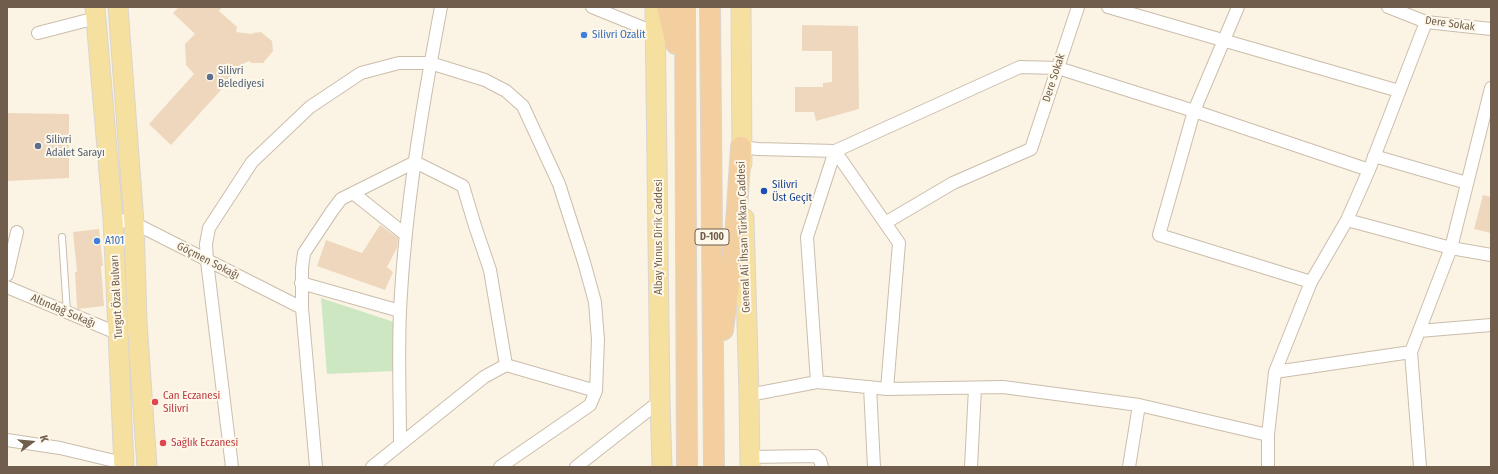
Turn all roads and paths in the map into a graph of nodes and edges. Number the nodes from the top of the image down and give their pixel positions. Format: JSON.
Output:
{"nodes":[{"id":1,"x":118,"y":7,"type":"edge"},
{"id":2,"x":441,"y":7,"type":"edge"},
{"id":3,"x":592,"y":7,"type":"edge"},
{"id":4,"x":655,"y":7,"type":"edge"},
{"id":5,"x":667,"y":7,"type":"edge"},
{"id":6,"x":684,"y":7,"type":"edge"},
{"id":7,"x":710,"y":7,"type":"edge"},
{"id":8,"x":741,"y":7,"type":"edge"},
{"id":9,"x":1078,"y":7,"type":"edge"},
{"id":10,"x":1108,"y":7,"type":"edge"},
{"id":11,"x":1238,"y":7,"type":"edge"},
{"id":12,"x":1388,"y":7,"type":"edge"},
{"id":13,"x":96,"y":13,"type":"edge"},
{"id":14,"x":1426,"y":22,"type":"junction"},
{"id":15,"x":1491,"y":29,"type":"edge"},
{"id":16,"x":38,"y":33,"type":"dead end"},
{"id":17,"x":656,"y":33,"type":"junction"},
{"id":18,"x":1224,"y":39,"type":"junction"},
{"id":19,"x":430,"y":63,"type":"junction"},
{"id":20,"x":1058,"y":68,"type":"junction"},
{"id":21,"x":685,"y":84,"type":"junction"},
{"id":22,"x":1491,"y":88,"type":"edge"},
{"id":23,"x":1399,"y":91,"type":"junction"},
{"id":24,"x":1194,"y":112,"type":"junction"},
{"id":25,"x":741,"y":147,"type":"junction"},
{"id":26,"x":835,"y":151,"type":"junction"},
{"id":27,"x":1374,"y":156,"type":"junction"},
{"id":28,"x":416,"y":162,"type":"junction"},
{"id":29,"x":1369,"y":170,"type":"junction"},
{"id":30,"x":1468,"y":183,"type":"junction"},
{"id":31,"x":353,"y":193,"type":"junction"},
{"id":32,"x":113,"y":219,"type":"junction"},
{"id":33,"x":1347,"y":220,"type":"junction"},
{"id":34,"x":134,"y":223,"type":"junction"},
{"id":35,"x":885,"y":224,"type":"junction"},
{"id":36,"x":17,"y":232,"type":"dead end"},
{"id":37,"x":406,"y":235,"type":"junction"},
{"id":38,"x":62,"y":237,"type":"dead end"},
{"id":39,"x":1451,"y":248,"type":"junction"},
{"id":40,"x":1491,"y":255,"type":"edge"},
{"id":41,"x":207,"y":261,"type":"junction"},
{"id":42,"x":7,"y":275,"type":"edge"},
{"id":43,"x":1311,"y":282,"type":"junction"},
{"id":44,"x":301,"y":283,"type":"junction"},
{"id":45,"x":7,"y":287,"type":"edge"},
{"id":46,"x":302,"y":308,"type":"junction"},
{"id":47,"x":400,"y":311,"type":"junction"},
{"id":48,"x":67,"y":312,"type":"junction"},
{"id":49,"x":1491,"y":325,"type":"edge"},
{"id":50,"x":1419,"y":332,"type":"junction"},
{"id":51,"x":119,"y":334,"type":"junction"},
{"id":52,"x":1411,"y":352,"type":"junction"},
{"id":53,"x":506,"y":365,"type":"junction"},
{"id":54,"x":1276,"y":372,"type":"junction"},
{"id":55,"x":817,"y":382,"type":"junction"},
{"id":56,"x":870,"y":387,"type":"junction"},
{"id":57,"x":975,"y":388,"type":"junction"},
{"id":58,"x":887,"y":389,"type":"junction"},
{"id":59,"x":596,"y":391,"type":"junction"},
{"id":60,"x":713,"y":394,"type":"junction"},
{"id":61,"x":750,"y":395,"type":"junction"},
{"id":62,"x":660,"y":401,"type":"junction"},
{"id":63,"x":1139,"y":405,"type":"junction"},
{"id":64,"x":1268,"y":435,"type":"junction"},
{"id":65,"x":7,"y":440,"type":"edge"},
{"id":66,"x":400,"y":444,"type":"junction"},
{"id":67,"x":750,"y":462,"type":"edge"},
{"id":68,"x":124,"y":465,"type":"edge"},
{"id":69,"x":147,"y":467,"type":"edge"},
{"id":70,"x":232,"y":467,"type":"edge"},
{"id":71,"x":316,"y":467,"type":"edge"},
{"id":72,"x":372,"y":467,"type":"edge"},
{"id":73,"x":500,"y":467,"type":"edge"},
{"id":74,"x":576,"y":467,"type":"edge"},
{"id":75,"x":662,"y":467,"type":"edge"},
{"id":76,"x":687,"y":467,"type":"edge"},
{"id":77,"x":714,"y":467,"type":"edge"},
{"id":78,"x":822,"y":467,"type":"edge"},
{"id":79,"x":874,"y":467,"type":"edge"},
{"id":80,"x":971,"y":467,"type":"edge"},
{"id":81,"x":1130,"y":467,"type":"edge"},
{"id":82,"x":1268,"y":467,"type":"edge"},
{"id":83,"x":1420,"y":467,"type":"edge"}],
"edges":[{"from":1,"to":34,"type":"main road","name":"Turgut Özal Bulvarı"},
{"from":2,"to":19,"type":"street"},
{"from":3,"to":17,"type":"street"},
{"from":4,"to":17,"type":"main road","name":"Albay Yunus Dirik Caddesi"},
{"from":5,"to":21,"type":"highway"},
{"from":6,"to":21,"type":"highway","number":"D-100"},
{"from":7,"to":60,"type":"highway","number":"D-100"},
{"from":8,"to":25,"type":"main road","name":"General Ali İhsan Türkkan Caddesi"},
{"from":9,"to":20,"type":"street","name":"Dere Sokak"},
{"from":10,"to":18,"type":"street"},
{"from":11,"to":18,"type":"street"},
{"from":12,"to":14,"type":"street","name":"Dere Sokak"},
{"from":13,"to":16,"type":"street"},
{"from":13,"to":32,"type":"main road","name":"Turgut Özal Bulvarı"},
{"from":14,"to":15,"type":"street","name":"Dere Sokak"},
{"from":14,"to":23,"type":"street"},
{"from":17,"to":62,"type":"main road","name":"Albay Yunus Dirik Caddesi"},
{"from":18,"to":23,"type":"street"},
{"from":18,"to":24,"type":"street"},
{"from":19,"to":28,"type":"street"},
{"from":19,"to":41,"type":"street"},
{"from":19,"to":59,"type":"street"},
{"from":20,"to":24,"type":"street"},
{"from":20,"to":26,"type":"street"},
{"from":20,"to":35,"type":"street","name":"Dere Sokak"},
{"from":21,"to":76,"type":"highway","number":"D-100"},
{"from":22,"to":30,"type":"street"},
{"from":23,"to":27,"type":"street"},
{"from":24,"to":29,"type":"street"},
{"from":24,"to":43,"type":"street"},
{"from":25,"to":26,"type":"street"},
{"from":25,"to":60,"type":"highway"},
{"from":25,"to":61,"type":"main road","name":"General Ali İhsan Türkkan Caddesi"},
{"from":26,"to":35,"type":"street"},
{"from":26,"to":55,"type":"street"},
{"from":27,"to":29,"type":"street"},
{"from":27,"to":30,"type":"street"},
{"from":28,"to":31,"type":"street"},
{"from":28,"to":37,"type":"street"},
{"from":28,"to":53,"type":"street"},
{"from":29,"to":33,"type":"street"},
{"from":30,"to":39,"type":"street"},
{"from":31,"to":37,"type":"street"},
{"from":31,"to":44,"type":"street"},
{"from":32,"to":34,"type":"street","name":"Göçmen Sokağı"},
{"from":32,"to":51,"type":"main road","name":"Turgut Özal Bulvarı"},
{"from":33,"to":39,"type":"street"},
{"from":33,"to":43,"type":"street"},
{"from":34,"to":41,"type":"street","name":"Göçmen Sokağı"},
{"from":34,"to":69,"type":"main road","name":"Turgut Özal Bulvarı"},
{"from":35,"to":58,"type":"street"},
{"from":36,"to":42,"type":"street"},
{"from":37,"to":47,"type":"street"},
{"from":38,"to":48,"type":"lane"},
{"from":39,"to":40,"type":"street"},
{"from":39,"to":50,"type":"street"},
{"from":41,"to":46,"type":"street","name":"Göçmen Sokağı"},
{"from":41,"to":70,"type":"street"},
{"from":43,"to":54,"type":"street"},
{"from":44,"to":46,"type":"street"},
{"from":44,"to":47,"type":"street"},
{"from":45,"to":48,"type":"street","name":"Altındağ Sokağı"},
{"from":46,"to":71,"type":"street"},
{"from":47,"to":66,"type":"street"},
{"from":48,"to":51,"type":"street","name":"Altındağ Sokağı"},
{"from":49,"to":50,"type":"street"},
{"from":50,"to":52,"type":"street"},
{"from":51,"to":68,"type":"main road","name":"Turgut Özal Bulvarı"},
{"from":52,"to":54,"type":"street"},
{"from":52,"to":83,"type":"street"},
{"from":53,"to":59,"type":"street"},
{"from":53,"to":66,"type":"street"},
{"from":54,"to":64,"type":"street"},
{"from":55,"to":56,"type":"street"},
{"from":55,"to":61,"type":"street"},
{"from":56,"to":58,"type":"street"},
{"from":56,"to":79,"type":"street"},
{"from":57,"to":58,"type":"street"},
{"from":57,"to":63,"type":"street"},
{"from":57,"to":80,"type":"street"},
{"from":59,"to":73,"type":"street"},
{"from":60,"to":77,"type":"highway","number":"D-100"},
{"from":61,"to":67,"type":"main road","name":"General Ali İhsan Türkkan Caddesi"},
{"from":62,"to":74,"type":"street"},
{"from":62,"to":75,"type":"main road","name":"Albay Yunus Dirik Caddesi"},
{"from":63,"to":64,"type":"street"},
{"from":63,"to":81,"type":"street"},
{"from":64,"to":82,"type":"street"},
{"from":65,"to":68,"type":"street"},
{"from":66,"to":72,"type":"street"},
{"from":67,"to":78,"type":"street"}]}
